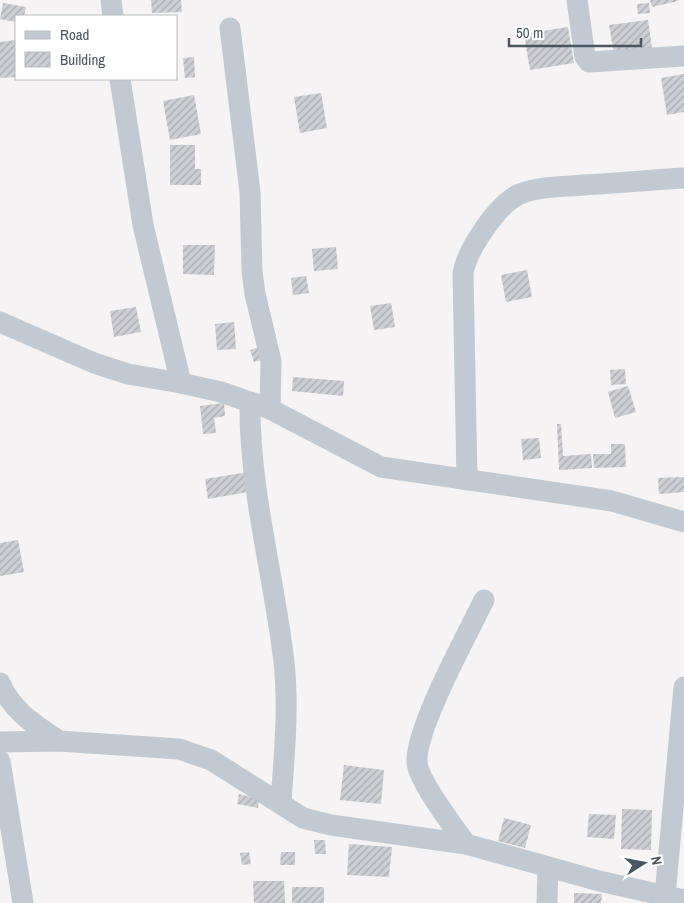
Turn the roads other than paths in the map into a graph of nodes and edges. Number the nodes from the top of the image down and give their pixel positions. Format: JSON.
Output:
{"nodes":[{"id":1,"x":111,"y":0,"type":"edge"},
{"id":2,"x":577,"y":0,"type":"edge"},
{"id":3,"x":113,"y":15,"type":"edge"},
{"id":4,"x":230,"y":28,"type":"dead end"},
{"id":5,"x":684,"y":56,"type":"edge"},
{"id":6,"x":120,"y":80,"type":"edge"},
{"id":7,"x":684,"y":178,"type":"edge"},
{"id":8,"x":0,"y":322,"type":"edge"},
{"id":9,"x":181,"y":382,"type":"junction"},
{"id":10,"x":250,"y":402,"type":"junction"},
{"id":11,"x":270,"y":409,"type":"junction"},
{"id":12,"x":467,"y":480,"type":"junction"},
{"id":13,"x":684,"y":522,"type":"edge"},
{"id":14,"x":484,"y":600,"type":"dead end"},
{"id":15,"x":0,"y":683,"type":"edge"},
{"id":16,"x":684,"y":687,"type":"edge"},
{"id":17,"x":59,"y":741,"type":"junction"},
{"id":18,"x":0,"y":742,"type":"edge"},
{"id":19,"x":0,"y":760,"type":"edge"},
{"id":20,"x":281,"y":803,"type":"junction"},
{"id":21,"x":466,"y":844,"type":"junction"},
{"id":22,"x":548,"y":867,"type":"junction"},
{"id":23,"x":675,"y":898,"type":"edge"},
{"id":24,"x":23,"y":903,"type":"edge"},
{"id":25,"x":547,"y":903,"type":"edge"}],
"edges":[{"from":1,"to":3,"type":"street"},
{"from":2,"to":5,"type":"street"},
{"from":4,"to":11,"type":"street"},
{"from":6,"to":9,"type":"street"},
{"from":7,"to":12,"type":"street"},
{"from":8,"to":9,"type":"street"},
{"from":9,"to":10,"type":"street"},
{"from":10,"to":11,"type":"street"},
{"from":10,"to":20,"type":"street"},
{"from":11,"to":12,"type":"street"},
{"from":12,"to":13,"type":"street"},
{"from":14,"to":21,"type":"street"},
{"from":15,"to":17,"type":"street"},
{"from":16,"to":23,"type":"street"},
{"from":17,"to":18,"type":"street"},
{"from":17,"to":20,"type":"street"},
{"from":19,"to":24,"type":"street"},
{"from":20,"to":21,"type":"street"},
{"from":21,"to":22,"type":"street"},
{"from":22,"to":23,"type":"street"},
{"from":22,"to":25,"type":"street"}]}
